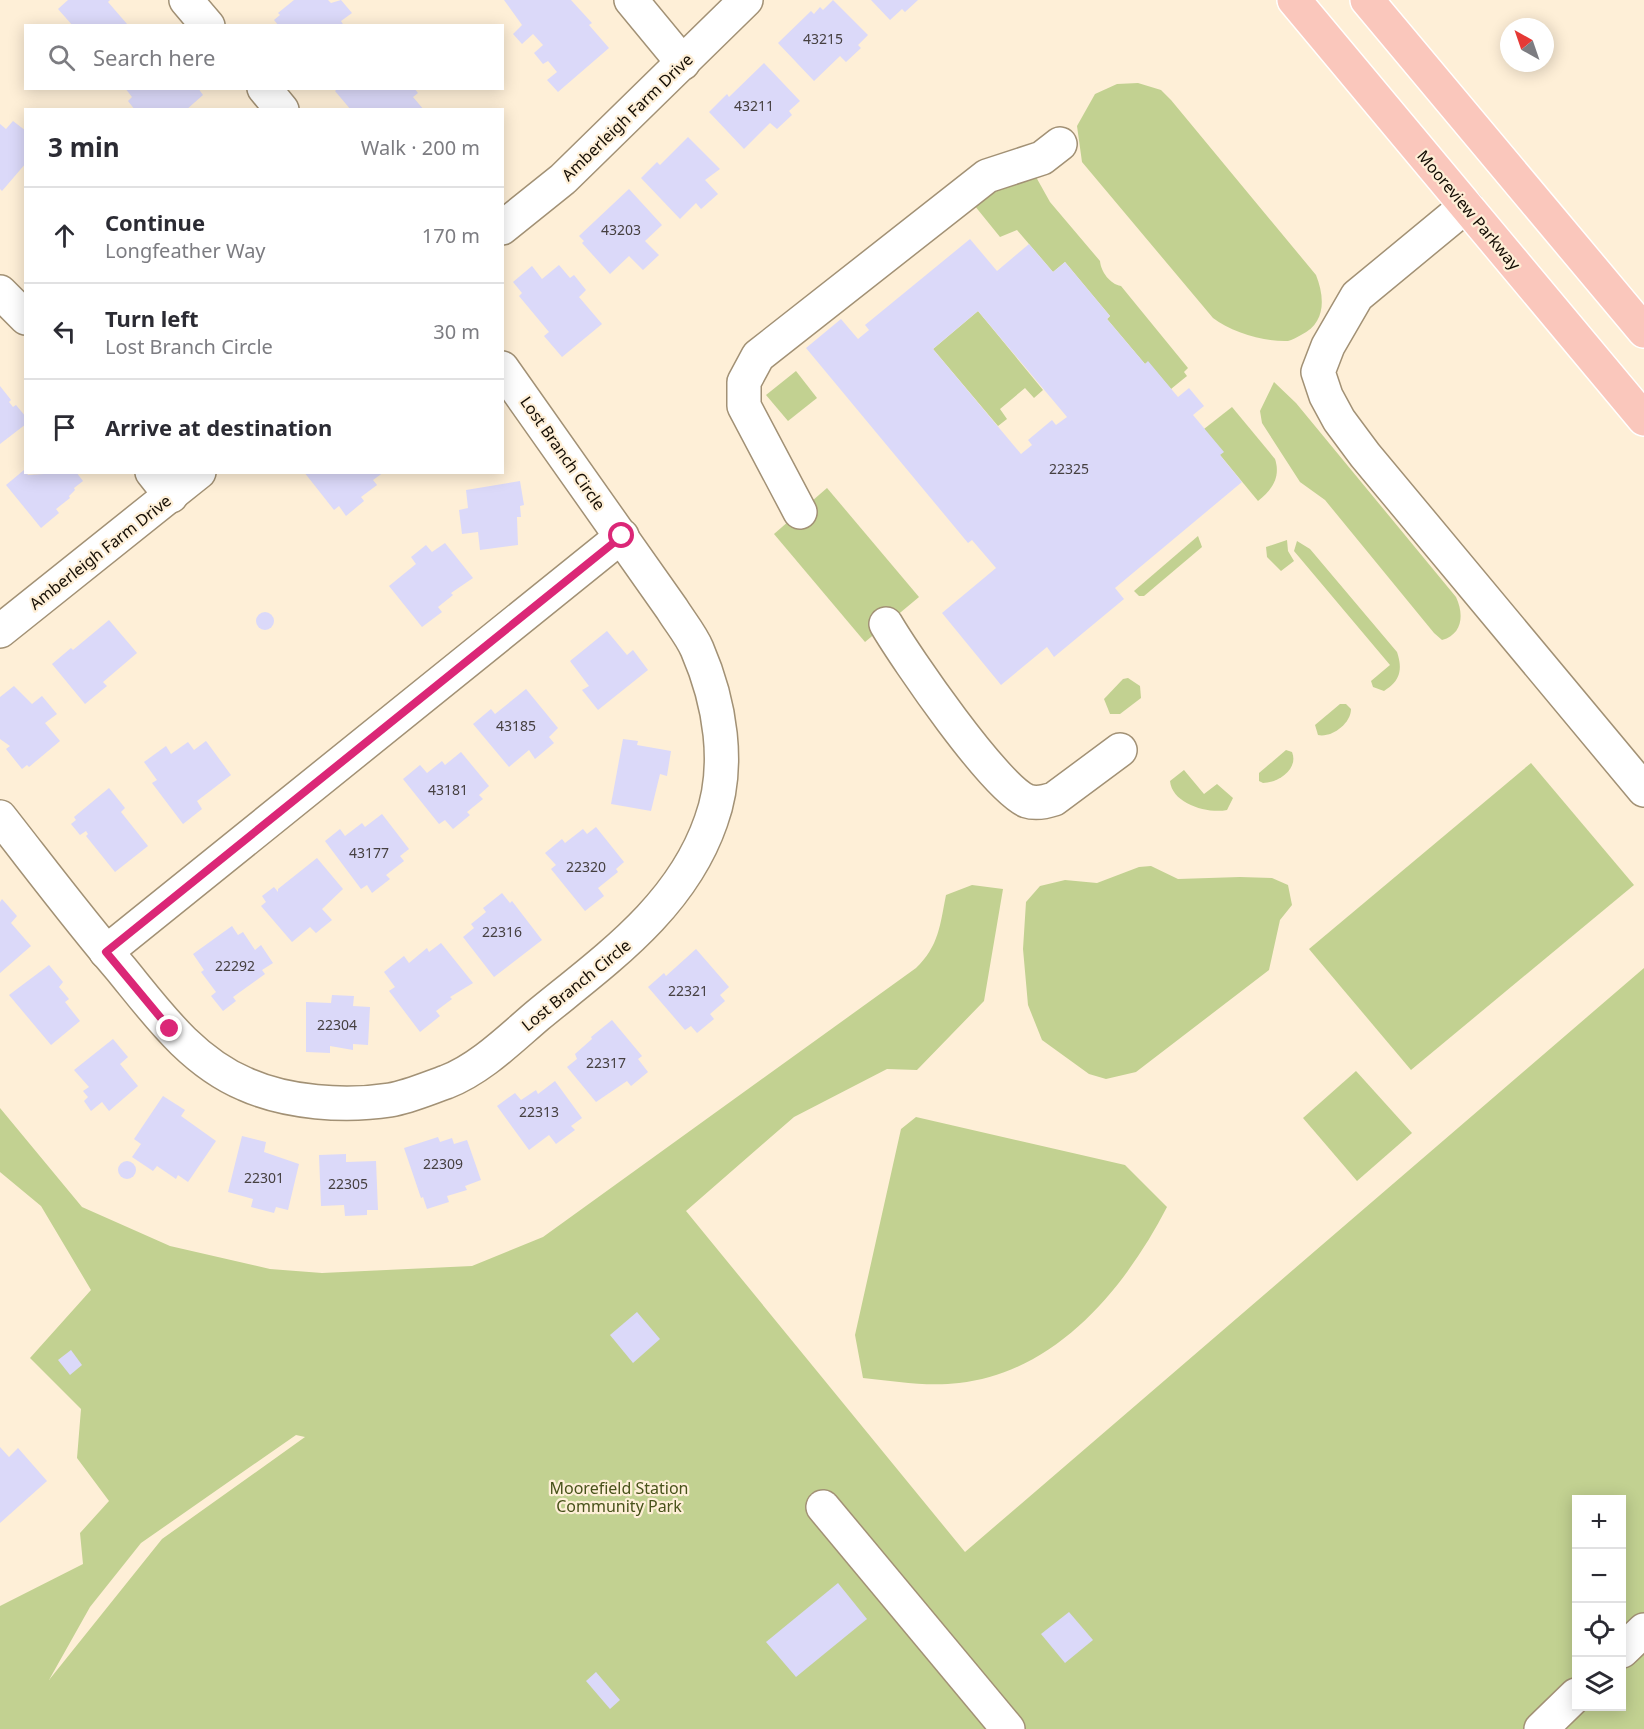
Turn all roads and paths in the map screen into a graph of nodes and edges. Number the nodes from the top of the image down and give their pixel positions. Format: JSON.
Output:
{"nodes":[{"id":1,"x":186,"y":0,"type":"edge"},
{"id":2,"x":632,"y":0,"type":"edge"},
{"id":3,"x":746,"y":0,"type":"edge"},
{"id":4,"x":1294,"y":0,"type":"edge"},
{"id":5,"x":1367,"y":0,"type":"edge"},
{"id":6,"x":206,"y":24,"type":"edge"},
{"id":7,"x":683,"y":63,"type":"junction"},
{"id":8,"x":266,"y":90,"type":"edge"},
{"id":9,"x":280,"y":108,"type":"edge"},
{"id":10,"x":1060,"y":144,"type":"dead end"},
{"id":11,"x":1466,"y":206,"type":"junction"},
{"id":12,"x":504,"y":226,"type":"edge"},
{"id":13,"x":0,"y":292,"type":"edge"},
{"id":14,"x":24,"y":316,"type":"edge"},
{"id":15,"x":1644,"y":332,"type":"edge"},
{"id":16,"x":504,"y":371,"type":"edge"},
{"id":17,"x":1644,"y":419,"type":"edge"},
{"id":18,"x":193,"y":474,"type":"edge"},
{"id":19,"x":161,"y":484,"type":"edge"},
{"id":20,"x":800,"y":512,"type":"dead end"},
{"id":21,"x":622,"y":536,"type":"junction"},
{"id":22,"x":886,"y":624,"type":"dead end"},
{"id":23,"x":0,"y":631,"type":"edge"},
{"id":24,"x":1120,"y":750,"type":"dead end"},
{"id":25,"x":1644,"y":790,"type":"edge"},
{"id":26,"x":0,"y":817,"type":"edge"},
{"id":27,"x":106,"y":952,"type":"junction"},
{"id":28,"x":823,"y":1507,"type":"dead end"},
{"id":29,"x":1644,"y":1630,"type":"edge"},
{"id":30,"x":1626,"y":1648,"type":"edge"},
{"id":31,"x":1572,"y":1699,"type":"edge"},
{"id":32,"x":1008,"y":1729,"type":"edge"},
{"id":33,"x":1541,"y":1729,"type":"edge"}],
"edges":[{"from":1,"to":6,"type":"street"},
{"from":2,"to":7,"type":"street"},
{"from":3,"to":7,"type":"street","name":"Amberleigh Farm Drive"},
{"from":4,"to":11,"type":"main road","name":"Mooreview Parkway"},
{"from":5,"to":15,"type":"main road"},
{"from":7,"to":12,"type":"street","name":"Amberleigh Farm Drive"},
{"from":8,"to":9,"type":"street"},
{"from":10,"to":20,"type":"street"},
{"from":11,"to":17,"type":"main road","name":"Mooreview Parkway"},
{"from":11,"to":25,"type":"street"},
{"from":13,"to":14,"type":"street"},
{"from":16,"to":21,"type":"street","name":"Lost Branch Circle"},
{"from":18,"to":19,"type":"street","name":"Amberleigh Farm Drive"},
{"from":19,"to":23,"type":"street","name":"Amberleigh Farm Drive"},
{"from":21,"to":27,"type":"street"},
{"from":21,"to":27,"type":"street","name":"Lost Branch Circle"},
{"from":22,"to":24,"type":"street"},
{"from":26,"to":27,"type":"street","name":"Lost Branch Circle"},
{"from":28,"to":32,"type":"street"},
{"from":29,"to":30,"type":"street"},
{"from":31,"to":33,"type":"street"}]}
